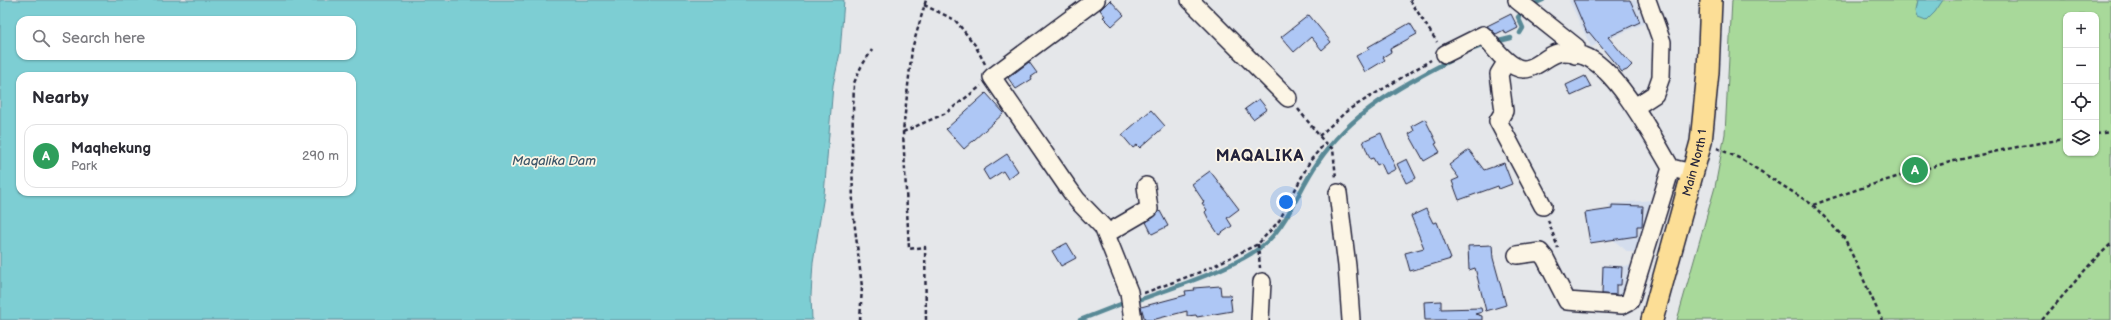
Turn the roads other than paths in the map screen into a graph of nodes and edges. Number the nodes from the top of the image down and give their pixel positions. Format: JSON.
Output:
{"nodes":[{"id":1,"x":1096,"y":0,"type":"edge"},
{"id":2,"x":1190,"y":0,"type":"edge"},
{"id":3,"x":1517,"y":0,"type":"edge"},
{"id":4,"x":1647,"y":0,"type":"edge"},
{"id":5,"x":1711,"y":0,"type":"edge"},
{"id":6,"x":1445,"y":54,"type":"road end"},
{"id":7,"x":1575,"y":55,"type":"junction"},
{"id":8,"x":1507,"y":61,"type":"junction"},
{"id":9,"x":1288,"y":98,"type":"road end"},
{"id":10,"x":1635,"y":107,"type":"junction"},
{"id":11,"x":1671,"y":168,"type":"junction"},
{"id":12,"x":1692,"y":173,"type":"junction"},
{"id":13,"x":1146,"y":186,"type":"dead end"},
{"id":14,"x":1338,"y":193,"type":"road end"},
{"id":15,"x":1543,"y":206,"type":"road end"},
{"id":16,"x":1106,"y":234,"type":"junction"},
{"id":17,"x":1516,"y":255,"type":"dead end"},
{"id":18,"x":1262,"y":282,"type":"road end"},
{"id":19,"x":1133,"y":320,"type":"edge"},
{"id":20,"x":1260,"y":320,"type":"edge"},
{"id":21,"x":1351,"y":320,"type":"edge"},
{"id":22,"x":1652,"y":320,"type":"edge"}],
"edges":[{"from":1,"to":16,"type":"street"},
{"from":2,"to":9,"type":"street"},
{"from":3,"to":7,"type":"street"},
{"from":4,"to":10,"type":"street"},
{"from":5,"to":12,"type":"main road","name":"Main North 1"},
{"from":6,"to":8,"type":"street"},
{"from":7,"to":8,"type":"street"},
{"from":7,"to":10,"type":"street"},
{"from":8,"to":15,"type":"street"},
{"from":10,"to":11,"type":"street"},
{"from":11,"to":12,"type":"street"},
{"from":11,"to":17,"type":"street"},
{"from":12,"to":22,"type":"main road","name":"Main North 1"},
{"from":13,"to":16,"type":"street"},
{"from":14,"to":21,"type":"street"},
{"from":16,"to":19,"type":"street"},
{"from":18,"to":20,"type":"street"}]}
